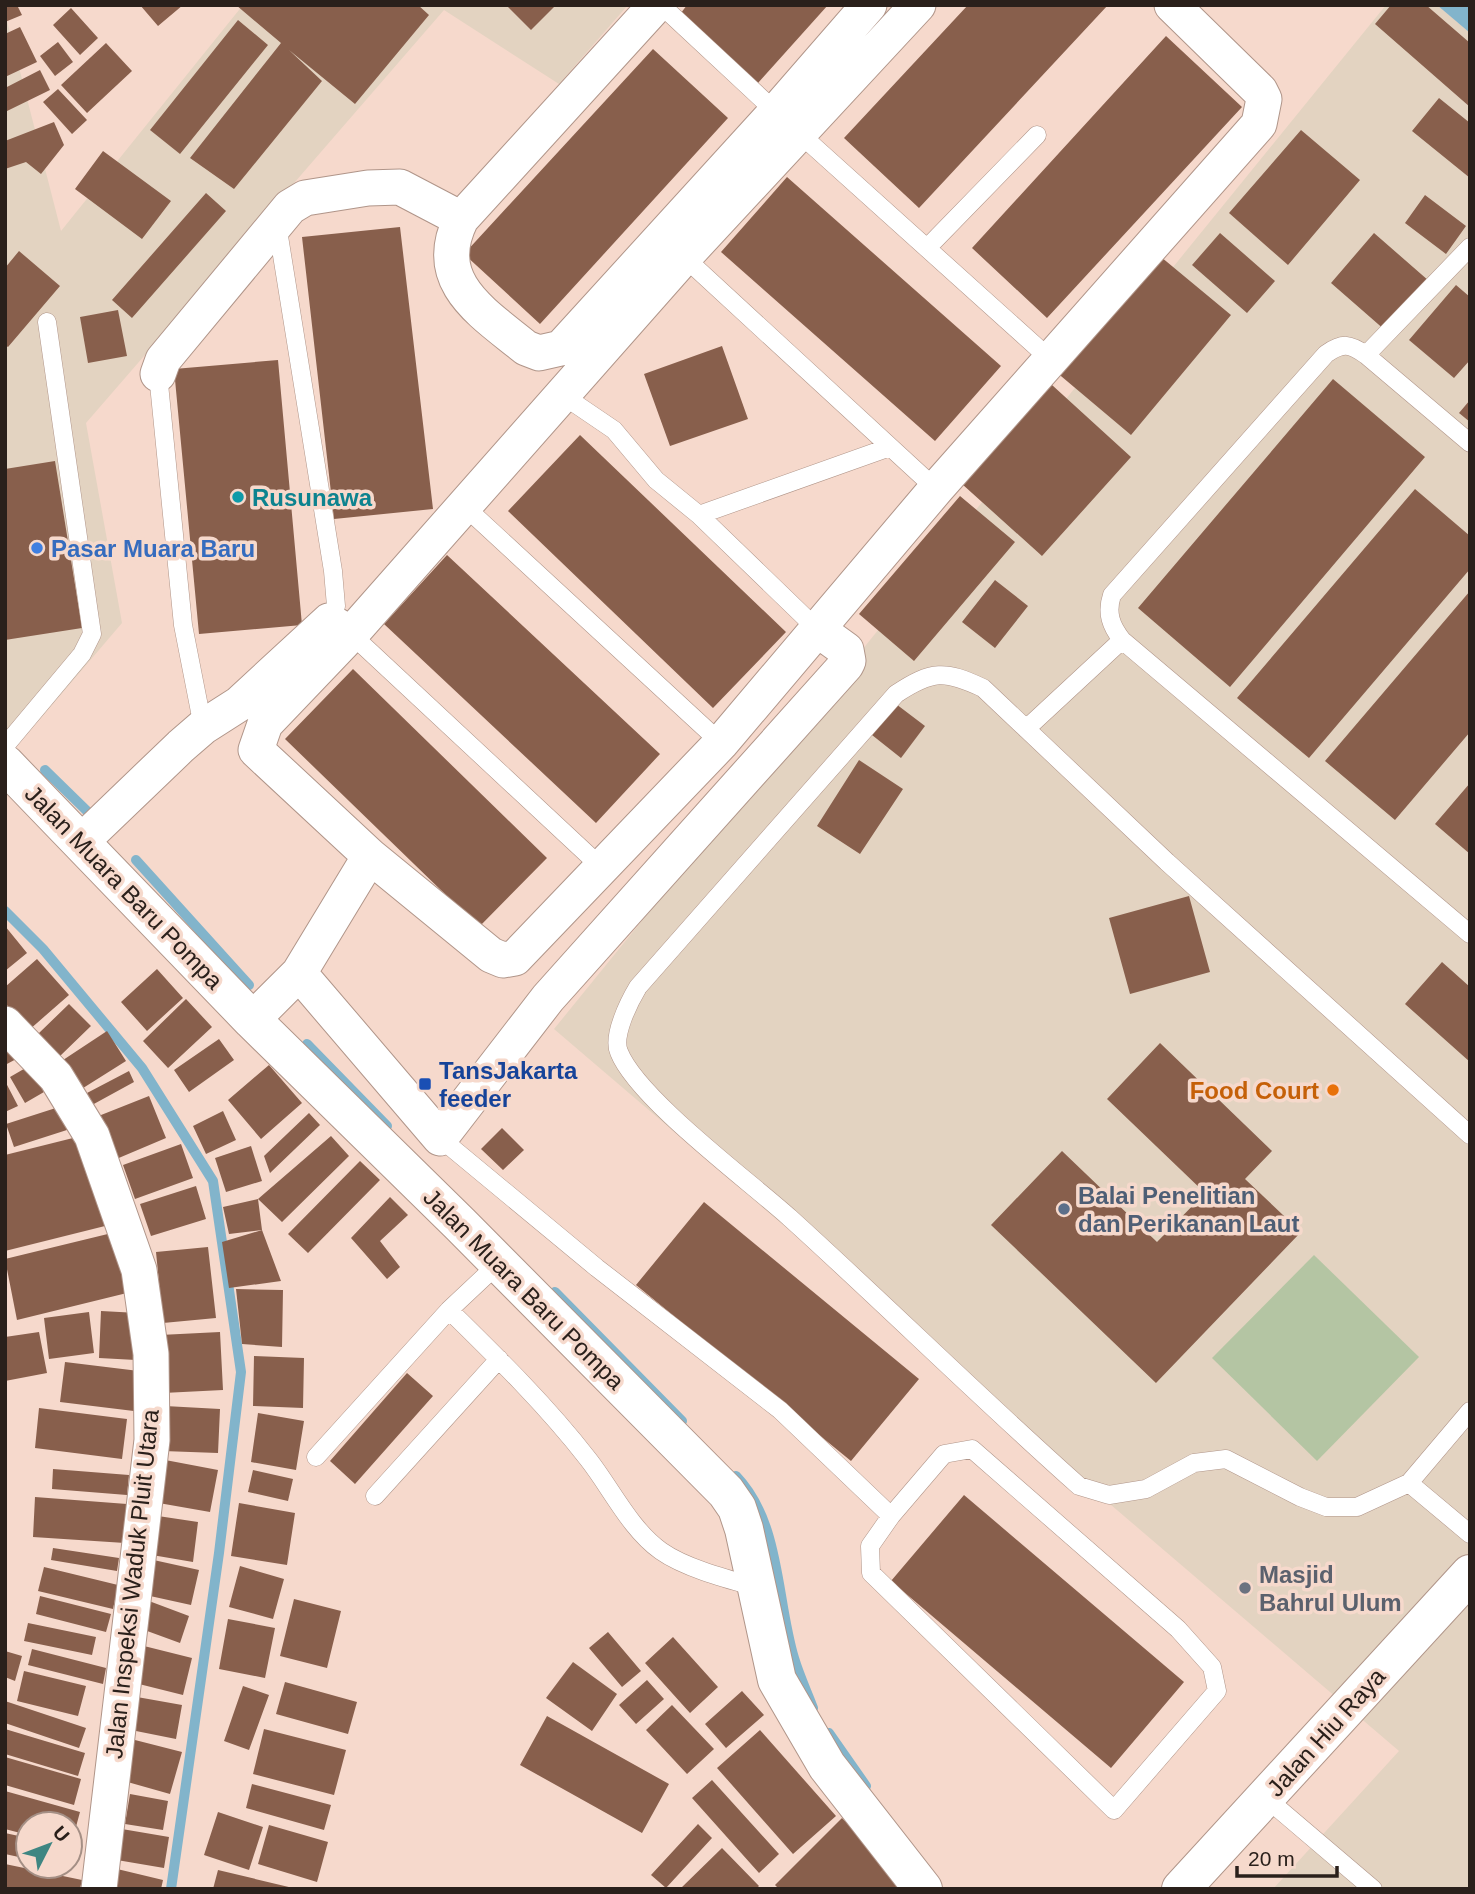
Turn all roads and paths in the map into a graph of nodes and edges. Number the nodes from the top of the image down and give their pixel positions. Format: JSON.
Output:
{"nodes":[{"id":1,"x":659,"y":5,"type":"edge"},
{"id":2,"x":869,"y":5,"type":"edge"},
{"id":3,"x":918,"y":5,"type":"edge"},
{"id":4,"x":1171,"y":5,"type":"edge"},
{"id":5,"x":788,"y":123,"type":"junction"},
{"id":6,"x":1037,"y":135,"type":"dead end"},
{"id":7,"x":461,"y":219,"type":"junction"},
{"id":8,"x":276,"y":220,"type":"junction"},
{"id":9,"x":928,"y":247,"type":"junction"},
{"id":10,"x":1470,"y":247,"type":"edge"},
{"id":11,"x":684,"y":257,"type":"junction"},
{"id":12,"x":47,"y":322,"type":"dead end"},
{"id":13,"x":1366,"y":355,"type":"junction"},
{"id":14,"x":1050,"y":359,"type":"junction"},
{"id":15,"x":158,"y":374,"type":"joint"},
{"id":16,"x":561,"y":394,"type":"junction"},
{"id":17,"x":1470,"y":443,"type":"edge"},
{"id":18,"x":890,"y":447,"type":"junction"},
{"id":19,"x":936,"y":489,"type":"junction"},
{"id":20,"x":463,"y":505,"type":"junction"},
{"id":21,"x":699,"y":515,"type":"junction"},
{"id":22,"x":340,"y":627,"type":"junction"},
{"id":23,"x":817,"y":629,"type":"junction"},
{"id":24,"x":1122,"y":640,"type":"junction"},
{"id":25,"x":203,"y":727,"type":"junction"},
{"id":26,"x":1026,"y":729,"type":"junction"},
{"id":27,"x":721,"y":743,"type":"junction"},
{"id":28,"x":8,"y":769,"type":"edge"},
{"id":29,"x":80,"y":842,"type":"junction"},
{"id":30,"x":370,"y":856,"type":"junction"},
{"id":31,"x":600,"y":866,"type":"junction"},
{"id":32,"x":1470,"y":934,"type":"edge"},
{"id":33,"x":299,"y":973,"type":"junction"},
{"id":34,"x":259,"y":1013,"type":"junction"},
{"id":35,"x":5,"y":1024,"type":"edge"},
{"id":36,"x":1470,"y":1135,"type":"edge"},
{"id":37,"x":440,"y":1138,"type":"junction"},
{"id":38,"x":498,"y":1264,"type":"junction"},
{"id":39,"x":449,"y":1310,"type":"junction"},
{"id":40,"x":499,"y":1359,"type":"junction"},
{"id":41,"x":1470,"y":1411,"type":"edge"},
{"id":42,"x":316,"y":1457,"type":"dead end"},
{"id":43,"x":1409,"y":1483,"type":"junction"},
{"id":44,"x":374,"y":1496,"type":"dead end"},
{"id":45,"x":891,"y":1516,"type":"junction"},
{"id":46,"x":1470,"y":1534,"type":"edge"},
{"id":47,"x":1470,"y":1574,"type":"edge"},
{"id":48,"x":757,"y":1587,"type":"junction"},
{"id":49,"x":1266,"y":1798,"type":"junction"},
{"id":50,"x":99,"y":1889,"type":"edge"},
{"id":51,"x":923,"y":1889,"type":"edge"},
{"id":52,"x":1181,"y":1889,"type":"edge"},
{"id":53,"x":1373,"y":1889,"type":"edge"}],
"edges":[{"from":1,"to":5,"type":"lane"},
{"from":1,"to":7,"type":"street"},
{"from":2,"to":5,"type":"street"},
{"from":3,"to":5,"type":"street"},
{"from":4,"to":14,"type":"street"},
{"from":5,"to":7,"type":"street"},
{"from":5,"to":9,"type":"lane"},
{"from":5,"to":11,"type":"street"},
{"from":6,"to":9,"type":"lane"},
{"from":7,"to":8,"type":"street"},
{"from":8,"to":15,"type":"street"},
{"from":8,"to":22,"type":"lane"},
{"from":9,"to":14,"type":"lane"},
{"from":10,"to":13,"type":"lane"},
{"from":11,"to":16,"type":"street"},
{"from":11,"to":18,"type":"lane"},
{"from":12,"to":28,"type":"lane"},
{"from":13,"to":17,"type":"lane"},
{"from":13,"to":24,"type":"lane"},
{"from":14,"to":19,"type":"street"},
{"from":15,"to":25,"type":"lane"},
{"from":16,"to":20,"type":"street"},
{"from":16,"to":21,"type":"lane"},
{"from":18,"to":19,"type":"lane"},
{"from":18,"to":21,"type":"lane"},
{"from":19,"to":23,"type":"street"},
{"from":20,"to":22,"type":"street"},
{"from":20,"to":27,"type":"lane"},
{"from":21,"to":23,"type":"lane"},
{"from":22,"to":25,"type":"street"},
{"from":22,"to":30,"type":"street"},
{"from":22,"to":31,"type":"lane"},
{"from":23,"to":27,"type":"street"},
{"from":23,"to":37,"type":"street"},
{"from":24,"to":26,"type":"lane"},
{"from":24,"to":32,"type":"lane"},
{"from":25,"to":29,"type":"street"},
{"from":26,"to":36,"type":"lane"},
{"from":26,"to":43,"type":"lane"},
{"from":27,"to":31,"type":"street"},
{"from":28,"to":29,"type":"street","name":"Jalan Muara Baru Pompa"},
{"from":29,"to":34,"type":"street","name":"Jalan Muara Baru Pompa"},
{"from":30,"to":31,"type":"street"},
{"from":30,"to":33,"type":"street"},
{"from":33,"to":34,"type":"street"},
{"from":33,"to":37,"type":"street"},
{"from":34,"to":38,"type":"street","name":"Jalan Muara Baru Pompa"},
{"from":35,"to":50,"type":"street","name":"Jalan Inspeksi Waduk Pluit Utara"},
{"from":37,"to":45,"type":"lane"},
{"from":38,"to":39,"type":"lane"},
{"from":38,"to":48,"type":"street","name":"Jalan Muara Baru Pompa"},
{"from":39,"to":40,"type":"lane"},
{"from":39,"to":42,"type":"lane"},
{"from":40,"to":44,"type":"lane"},
{"from":40,"to":48,"type":"lane"},
{"from":41,"to":43,"type":"lane"},
{"from":43,"to":46,"type":"lane"},
{"from":45,"to":45,"type":"lane"},
{"from":47,"to":49,"type":"street","name":"Jalan Hiu Raya"},
{"from":48,"to":51,"type":"street","name":"Jalan Muara Baru Pompa"},
{"from":49,"to":52,"type":"street","name":"Jalan Hiu Raya"},
{"from":49,"to":53,"type":"lane"}]}
